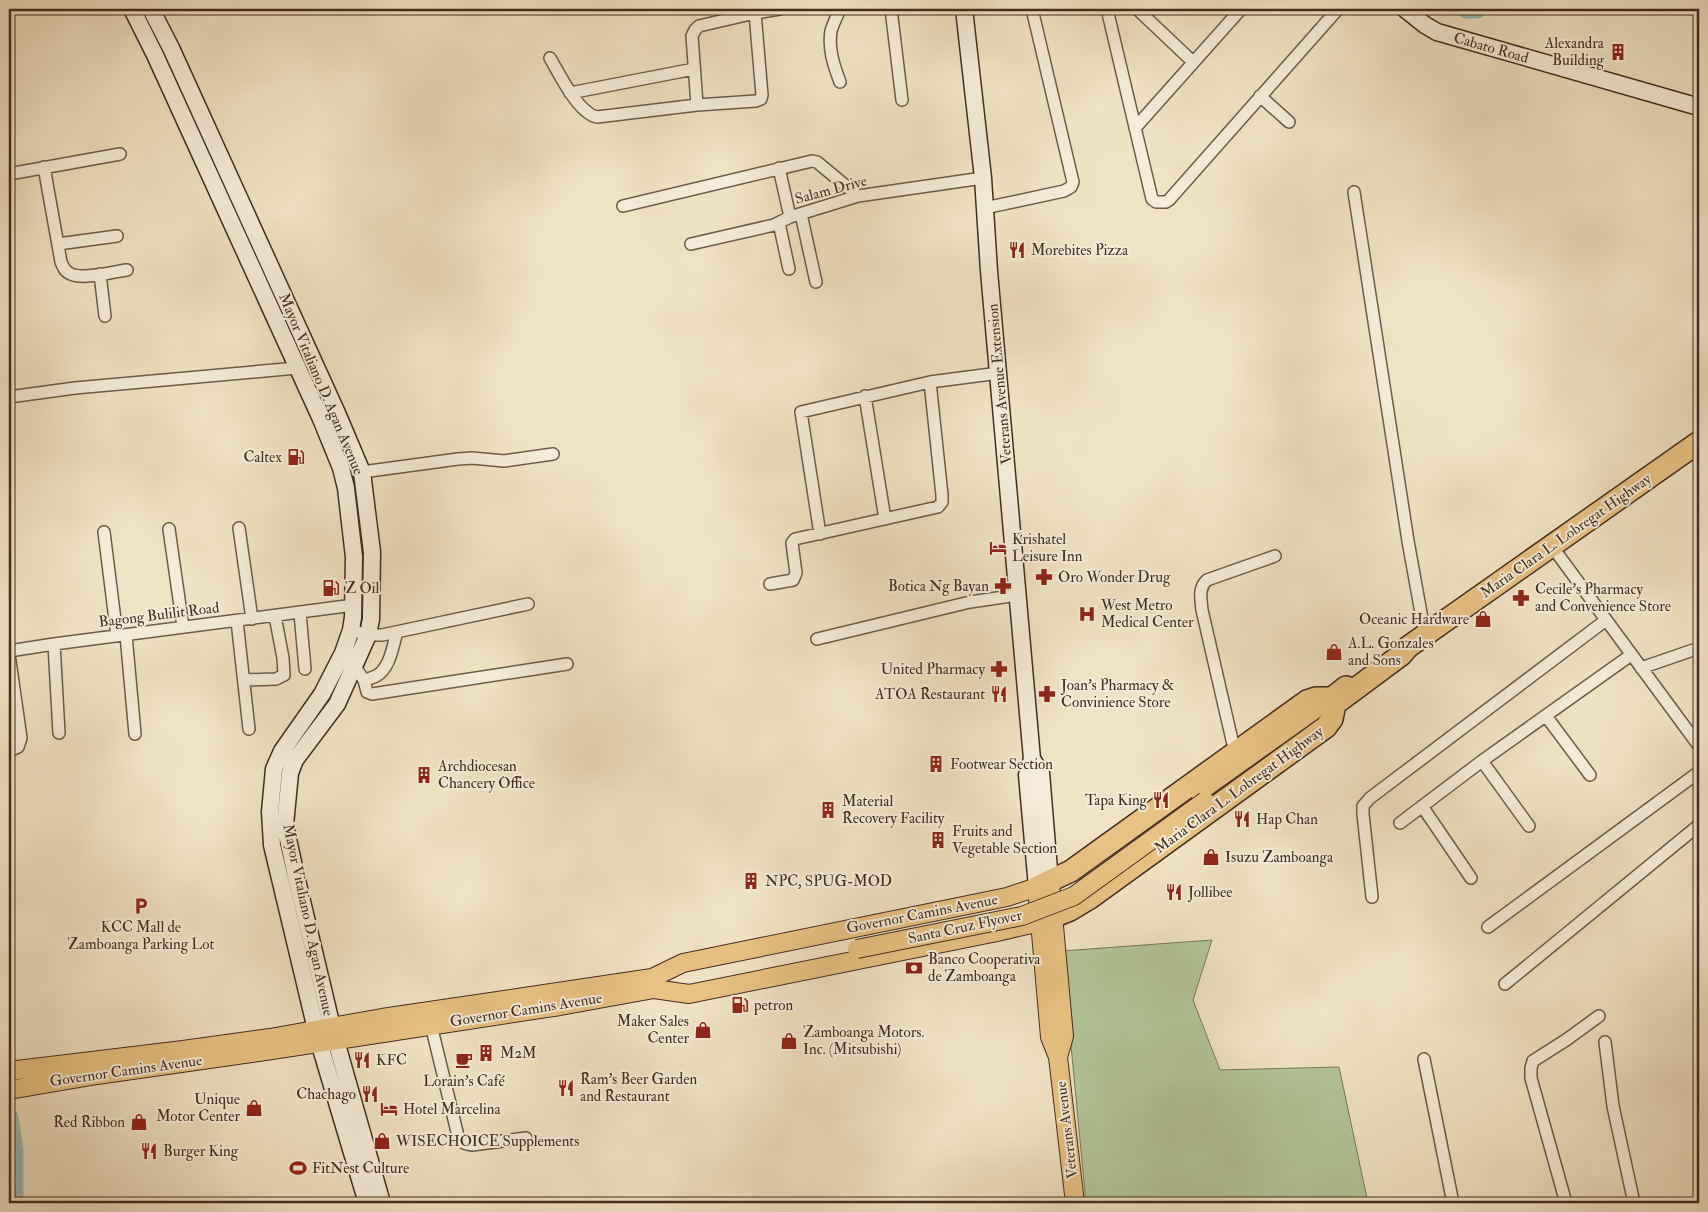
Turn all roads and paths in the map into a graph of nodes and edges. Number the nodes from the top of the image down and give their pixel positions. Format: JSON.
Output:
{"nodes":[{"id":1,"x":132,"y":9,"type":"edge"},
{"id":2,"x":151,"y":9,"type":"edge"},
{"id":3,"x":780,"y":9,"type":"edge"},
{"id":4,"x":840,"y":9,"type":"edge"},
{"id":5,"x":891,"y":9,"type":"edge"},
{"id":6,"x":964,"y":9,"type":"edge"},
{"id":7,"x":1032,"y":9,"type":"edge"},
{"id":8,"x":1107,"y":9,"type":"edge"},
{"id":9,"x":1241,"y":9,"type":"edge"},
{"id":10,"x":1338,"y":9,"type":"edge"},
{"id":11,"x":1405,"y":9,"type":"edge"},
{"id":12,"x":1143,"y":10,"type":"edge"},
{"id":13,"x":755,"y":12,"type":"junction"},
{"id":14,"x":171,"y":48,"type":"junction"},
{"id":15,"x":155,"y":54,"type":"junction"},
{"id":16,"x":550,"y":58,"type":"dead end"},
{"id":17,"x":1193,"y":62,"type":"junction"},
{"id":18,"x":694,"y":69,"type":"junction"},
{"id":19,"x":840,"y":82,"type":"dead end"},
{"id":20,"x":570,"y":93,"type":"junction"},
{"id":21,"x":1260,"y":96,"type":"junction"},
{"id":22,"x":902,"y":100,"type":"dead end"},
{"id":23,"x":697,"y":105,"type":"junction"},
{"id":24,"x":1699,"y":107,"type":"edge"},
{"id":25,"x":1289,"y":122,"type":"dead end"},
{"id":26,"x":1134,"y":128,"type":"junction"},
{"id":27,"x":214,"y":142,"type":"junction"},
{"id":28,"x":198,"y":150,"type":"junction"},
{"id":29,"x":120,"y":154,"type":"dead end"},
{"id":30,"x":44,"y":167,"type":"junction"},
{"id":31,"x":779,"y":168,"type":"junction"},
{"id":32,"x":9,"y":174,"type":"edge"},
{"id":33,"x":983,"y":178,"type":"junction"},
{"id":34,"x":1354,"y":192,"type":"dead end"},
{"id":35,"x":858,"y":196,"type":"junction"},
{"id":36,"x":623,"y":206,"type":"dead end"},
{"id":37,"x":985,"y":208,"type":"junction"},
{"id":38,"x":795,"y":215,"type":"junction"},
{"id":39,"x":779,"y":223,"type":"junction"},
{"id":40,"x":117,"y":236,"type":"dead end"},
{"id":41,"x":58,"y":244,"type":"junction"},
{"id":42,"x":691,"y":244,"type":"dead end"},
{"id":43,"x":270,"y":266,"type":"junction"},
{"id":44,"x":789,"y":269,"type":"dead end"},
{"id":45,"x":126,"y":270,"type":"dead end"},
{"id":46,"x":254,"y":273,"type":"junction"},
{"id":47,"x":100,"y":274,"type":"junction"},
{"id":48,"x":816,"y":282,"type":"dead end"},
{"id":49,"x":105,"y":316,"type":"dead end"},
{"id":50,"x":313,"y":361,"type":"junction"},
{"id":51,"x":297,"y":368,"type":"junction"},
{"id":52,"x":999,"y":373,"type":"junction"},
{"id":53,"x":930,"y":382,"type":"junction"},
{"id":54,"x":865,"y":396,"type":"junction"},
{"id":55,"x":9,"y":397,"type":"edge"},
{"id":56,"x":1699,"y":442,"type":"edge"},
{"id":57,"x":553,"y":454,"type":"dead end"},
{"id":58,"x":362,"y":472,"type":"junction"},
{"id":59,"x":364,"y":491,"type":"junction"},
{"id":60,"x":347,"y":495,"type":"junction"},
{"id":61,"x":885,"y":519,"type":"junction"},
{"id":62,"x":239,"y":528,"type":"dead end"},
{"id":63,"x":169,"y":529,"type":"dead end"},
{"id":64,"x":104,"y":532,"type":"dead end"},
{"id":65,"x":820,"y":534,"type":"junction"},
{"id":66,"x":1551,"y":545,"type":"junction"},
{"id":67,"x":1275,"y":556,"type":"dead end"},
{"id":68,"x":355,"y":577,"type":"junction"},
{"id":69,"x":371,"y":577,"type":"junction"},
{"id":70,"x":770,"y":584,"type":"dead end"},
{"id":71,"x":1018,"y":595,"type":"junction"},
{"id":72,"x":528,"y":604,"type":"dead end"},
{"id":73,"x":300,"y":613,"type":"junction"},
{"id":74,"x":275,"y":616,"type":"junction"},
{"id":75,"x":252,"y":619,"type":"junction"},
{"id":76,"x":353,"y":619,"type":"junction"},
{"id":77,"x":1606,"y":620,"type":"junction"},
{"id":78,"x":237,"y":621,"type":"junction"},
{"id":79,"x":183,"y":627,"type":"junction"},
{"id":80,"x":370,"y":627,"type":"junction"},
{"id":81,"x":397,"y":632,"type":"junction"},
{"id":82,"x":121,"y":635,"type":"junction"},
{"id":83,"x":817,"y":639,"type":"dead end"},
{"id":84,"x":1416,"y":641,"type":"junction"},
{"id":85,"x":54,"y":644,"type":"junction"},
{"id":86,"x":1699,"y":648,"type":"edge"},
{"id":87,"x":9,"y":653,"type":"edge"},
{"id":88,"x":1631,"y":655,"type":"junction"},
{"id":89,"x":567,"y":664,"type":"dead end"},
{"id":90,"x":1641,"y":668,"type":"junction"},
{"id":91,"x":305,"y":669,"type":"dead end"},
{"id":92,"x":359,"y":674,"type":"junction"},
{"id":93,"x":244,"y":680,"type":"junction"},
{"id":94,"x":1334,"y":701,"type":"junction"},
{"id":95,"x":1546,"y":716,"type":"junction"},
{"id":96,"x":249,"y":729,"type":"dead end"},
{"id":97,"x":59,"y":733,"type":"dead end"},
{"id":98,"x":135,"y":734,"type":"dead end"},
{"id":99,"x":1699,"y":746,"type":"edge"},
{"id":100,"x":9,"y":751,"type":"edge"},
{"id":101,"x":1235,"y":753,"type":"junction"},
{"id":102,"x":1482,"y":761,"type":"junction"},
{"id":103,"x":1699,"y":772,"type":"edge"},
{"id":104,"x":1590,"y":775,"type":"dead end"},
{"id":105,"x":1171,"y":799,"type":"junction"},
{"id":106,"x":1422,"y":806,"type":"junction"},
{"id":107,"x":1400,"y":823,"type":"dead end"},
{"id":108,"x":1190,"y":826,"type":"junction"},
{"id":109,"x":1529,"y":826,"type":"dead end"},
{"id":110,"x":1698,"y":828,"type":"edge"},
{"id":111,"x":1127,"y":831,"type":"junction"},
{"id":112,"x":1146,"y":857,"type":"junction"},
{"id":113,"x":1084,"y":862,"type":"junction"},
{"id":114,"x":1471,"y":878,"type":"dead end"},
{"id":115,"x":1044,"y":885,"type":"junction"},
{"id":116,"x":1103,"y":888,"type":"junction"},
{"id":117,"x":1372,"y":897,"type":"dead end"},
{"id":118,"x":990,"y":900,"type":"junction"},
{"id":119,"x":935,"y":912,"type":"junction"},
{"id":120,"x":1047,"y":920,"type":"junction"},
{"id":121,"x":880,"y":923,"type":"junction"},
{"id":122,"x":1488,"y":927,"type":"dead end"},
{"id":123,"x":997,"y":932,"type":"junction"},
{"id":124,"x":942,"y":943,"type":"junction"},
{"id":125,"x":887,"y":954,"type":"junction"},
{"id":126,"x":653,"y":984,"type":"junction"},
{"id":127,"x":1505,"y":984,"type":"dead end"},
{"id":128,"x":1599,"y":1016,"type":"dead end"},
{"id":129,"x":431,"y":1025,"type":"junction"},
{"id":130,"x":325,"y":1035,"type":"junction"},
{"id":131,"x":1605,"y":1042,"type":"dead end"},
{"id":132,"x":1424,"y":1059,"type":"dead end"},
{"id":133,"x":9,"y":1071,"type":"edge"},
{"id":134,"x":11,"y":1089,"type":"edge"},
{"id":135,"x":526,"y":1138,"type":"dead end"},
{"id":136,"x":367,"y":1203,"type":"edge"},
{"id":137,"x":382,"y":1203,"type":"edge"},
{"id":138,"x":1075,"y":1203,"type":"edge"},
{"id":139,"x":1453,"y":1203,"type":"edge"},
{"id":140,"x":1566,"y":1203,"type":"edge"},
{"id":141,"x":1634,"y":1203,"type":"edge"}],
"edges":[{"from":1,"to":15,"type":"main road","name":"Mayor Vitaliano D. Agan Avenue"},
{"from":2,"to":14,"type":"main road","name":"Mayor Vitaliano D. Agan Avenue"},
{"from":3,"to":13,"type":"street"},
{"from":4,"to":19,"type":"street"},
{"from":5,"to":22,"type":"street"},
{"from":6,"to":33,"type":"main road","name":"Veterans Avenue Extension"},
{"from":7,"to":37,"type":"street"},
{"from":8,"to":26,"type":"street"},
{"from":9,"to":17,"type":"street"},
{"from":10,"to":21,"type":"street"},
{"from":11,"to":24,"type":"main road","name":"Cabato Road"},
{"from":12,"to":17,"type":"street"},
{"from":13,"to":18,"type":"street"},
{"from":13,"to":23,"type":"street"},
{"from":14,"to":15,"type":"main road"},
{"from":14,"to":27,"type":"main road","name":"Mayor Vitaliano D. Agan Avenue"},
{"from":15,"to":28,"type":"main road","name":"Mayor Vitaliano D. Agan Avenue"},
{"from":16,"to":20,"type":"street"},
{"from":17,"to":26,"type":"street"},
{"from":18,"to":20,"type":"street"},
{"from":18,"to":23,"type":"street"},
{"from":20,"to":23,"type":"street"},
{"from":21,"to":25,"type":"street"},
{"from":21,"to":26,"type":"street"},
{"from":27,"to":28,"type":"main road"},
{"from":27,"to":43,"type":"main road","name":"Mayor Vitaliano D. Agan Avenue"},
{"from":28,"to":46,"type":"main road","name":"Mayor Vitaliano D. Agan Avenue"},
{"from":29,"to":30,"type":"street"},
{"from":30,"to":32,"type":"street"},
{"from":30,"to":41,"type":"street"},
{"from":31,"to":35,"type":"street"},
{"from":31,"to":36,"type":"street"},
{"from":31,"to":38,"type":"street"},
{"from":33,"to":35,"type":"street","name":"Salam Drive"},
{"from":33,"to":37,"type":"main road","name":"Veterans Avenue Extension"},
{"from":34,"to":84,"type":"street"},
{"from":35,"to":38,"type":"street","name":"Salam Drive"},
{"from":37,"to":52,"type":"main road","name":"Veterans Avenue Extension"},
{"from":38,"to":39,"type":"street","name":"Salam Drive"},
{"from":38,"to":48,"type":"street"},
{"from":39,"to":42,"type":"street","name":"Salam Drive"},
{"from":39,"to":44,"type":"street"},
{"from":40,"to":41,"type":"street"},
{"from":41,"to":47,"type":"street"},
{"from":43,"to":46,"type":"main road"},
{"from":43,"to":50,"type":"main road","name":"Mayor Vitaliano D. Agan Avenue"},
{"from":45,"to":47,"type":"street"},
{"from":46,"to":51,"type":"main road","name":"Mayor Vitaliano D. Agan Avenue"},
{"from":47,"to":49,"type":"street"},
{"from":50,"to":51,"type":"main road"},
{"from":50,"to":58,"type":"main road","name":"Mayor Vitaliano D. Agan Avenue"},
{"from":51,"to":55,"type":"street"},
{"from":51,"to":60,"type":"main road","name":"Mayor Vitaliano D. Agan Avenue"},
{"from":52,"to":53,"type":"street"},
{"from":52,"to":71,"type":"main road","name":"Veterans Avenue Extension"},
{"from":53,"to":54,"type":"street"},
{"from":53,"to":61,"type":"street"},
{"from":54,"to":61,"type":"street"},
{"from":54,"to":65,"type":"street"},
{"from":56,"to":66,"type":"highway","name":"Maria Clara L. Lobregat Highway"},
{"from":57,"to":58,"type":"street"},
{"from":58,"to":59,"type":"main road","name":"Mayor Vitaliano D. Agan Avenue"},
{"from":59,"to":60,"type":"main road"},
{"from":59,"to":69,"type":"main road","name":"Mayor Vitaliano D. Agan Avenue"},
{"from":60,"to":68,"type":"main road","name":"Mayor Vitaliano D. Agan Avenue"},
{"from":61,"to":65,"type":"street"},
{"from":62,"to":75,"type":"street"},
{"from":63,"to":79,"type":"street"},
{"from":64,"to":82,"type":"street"},
{"from":65,"to":70,"type":"street"},
{"from":66,"to":77,"type":"street"},
{"from":66,"to":84,"type":"highway","name":"Maria Clara L. Lobregat Highway"},
{"from":67,"to":101,"type":"street"},
{"from":68,"to":69,"type":"main road"},
{"from":68,"to":76,"type":"main road","name":"Mayor Vitaliano D. Agan Avenue"},
{"from":69,"to":80,"type":"main road","name":"Mayor Vitaliano D. Agan Avenue"},
{"from":71,"to":83,"type":"street"},
{"from":71,"to":115,"type":"main road","name":"Veterans Avenue Extension"},
{"from":72,"to":81,"type":"street"},
{"from":73,"to":74,"type":"street","name":"Bagong Bulilit Road"},
{"from":73,"to":76,"type":"street","name":"Bagong Bulilit Road"},
{"from":73,"to":91,"type":"street"},
{"from":74,"to":75,"type":"street","name":"Bagong Bulilit Road"},
{"from":74,"to":93,"type":"street"},
{"from":75,"to":78,"type":"street","name":"Bagong Bulilit Road"},
{"from":76,"to":80,"type":"main road"},
{"from":76,"to":130,"type":"main road","name":"Mayor Vitaliano D. Agan Avenue"},
{"from":77,"to":88,"type":"street"},
{"from":77,"to":117,"type":"street"},
{"from":78,"to":79,"type":"street","name":"Bagong Bulilit Road"},
{"from":78,"to":93,"type":"street"},
{"from":79,"to":82,"type":"street","name":"Bagong Bulilit Road"},
{"from":80,"to":81,"type":"street"},
{"from":80,"to":92,"type":"main road","name":"Mayor Vitaliano D. Agan Avenue"},
{"from":81,"to":92,"type":"street"},
{"from":82,"to":85,"type":"street","name":"Bagong Bulilit Road"},
{"from":82,"to":98,"type":"street"},
{"from":84,"to":94,"type":"highway","name":"Maria Clara L. Lobregat Highway"},
{"from":85,"to":87,"type":"street","name":"Bagong Bulilit Road"},
{"from":85,"to":97,"type":"street"},
{"from":86,"to":90,"type":"street"},
{"from":87,"to":100,"type":"street"},
{"from":88,"to":90,"type":"street"},
{"from":88,"to":95,"type":"street"},
{"from":89,"to":92,"type":"street"},
{"from":90,"to":99,"type":"street"},
{"from":92,"to":130,"type":"main road","name":"Mayor Vitaliano D. Agan Avenue"},
{"from":93,"to":96,"type":"street"},
{"from":94,"to":101,"type":"highway","name":"Maria Clara L. Lobregat Highway"},
{"from":94,"to":108,"type":"highway","name":"Maria Clara L. Lobregat Highway"},
{"from":94,"to":126,"type":"main road","name":"Santa Cruz Flyover","bridge":true},
{"from":95,"to":102,"type":"street"},
{"from":95,"to":104,"type":"street"},
{"from":101,"to":105,"type":"highway","name":"Maria Clara L. Lobregat Highway"},
{"from":102,"to":106,"type":"street"},
{"from":102,"to":109,"type":"street"},
{"from":103,"to":122,"type":"street"},
{"from":105,"to":108,"type":"highway"},
{"from":105,"to":111,"type":"highway","name":"Maria Clara L. Lobregat Highway"},
{"from":106,"to":107,"type":"street"},
{"from":106,"to":114,"type":"street"},
{"from":108,"to":112,"type":"highway","name":"Maria Clara L. Lobregat Highway"},
{"from":110,"to":127,"type":"street"},
{"from":111,"to":112,"type":"highway"},
{"from":111,"to":113,"type":"highway","name":"Maria Clara L. Lobregat Highway"},
{"from":112,"to":116,"type":"highway","name":"Maria Clara L. Lobregat Highway"},
{"from":113,"to":115,"type":"highway","name":"Maria Clara L. Lobregat Highway"},
{"from":113,"to":116,"type":"highway"},
{"from":115,"to":118,"type":"main road","name":"Governor Camins Avenue"},
{"from":115,"to":120,"type":"main road","name":"Veterans Avenue"},
{"from":116,"to":120,"type":"highway","name":"Maria Clara L. Lobregat Highway"},
{"from":118,"to":119,"type":"main road","name":"Governor Camins Avenue"},
{"from":118,"to":123,"type":"main road"},
{"from":119,"to":121,"type":"main road","name":"Governor Camins Avenue"},
{"from":119,"to":124,"type":"main road"},
{"from":120,"to":123,"type":"main road","name":"Governor Camins Avenue"},
{"from":120,"to":138,"type":"main road","name":"Veterans Avenue"},
{"from":121,"to":125,"type":"main road"},
{"from":121,"to":126,"type":"main road","name":"Governor Camins Avenue"},
{"from":123,"to":124,"type":"main road","name":"Governor Camins Avenue"},
{"from":124,"to":125,"type":"main road","name":"Governor Camins Avenue"},
{"from":125,"to":126,"type":"main road","name":"Governor Camins Avenue"},
{"from":126,"to":129,"type":"main road","name":"Governor Camins Avenue"},
{"from":126,"to":130,"type":"main road","name":"Governor Camins Avenue"},
{"from":128,"to":140,"type":"street"},
{"from":129,"to":130,"type":"main road","name":"Governor Camins Avenue"},
{"from":129,"to":135,"type":"street"},
{"from":130,"to":133,"type":"main road","name":"Governor Camins Avenue"},
{"from":130,"to":134,"type":"main road","name":"Governor Camins Avenue"},
{"from":130,"to":136,"type":"main road","name":"Mayor Vitaliano D. Agan Avenue"},
{"from":130,"to":137,"type":"main road","name":"Mayor Vitaliano D. Agan Avenue"},
{"from":131,"to":141,"type":"street"},
{"from":132,"to":139,"type":"street"}]}
